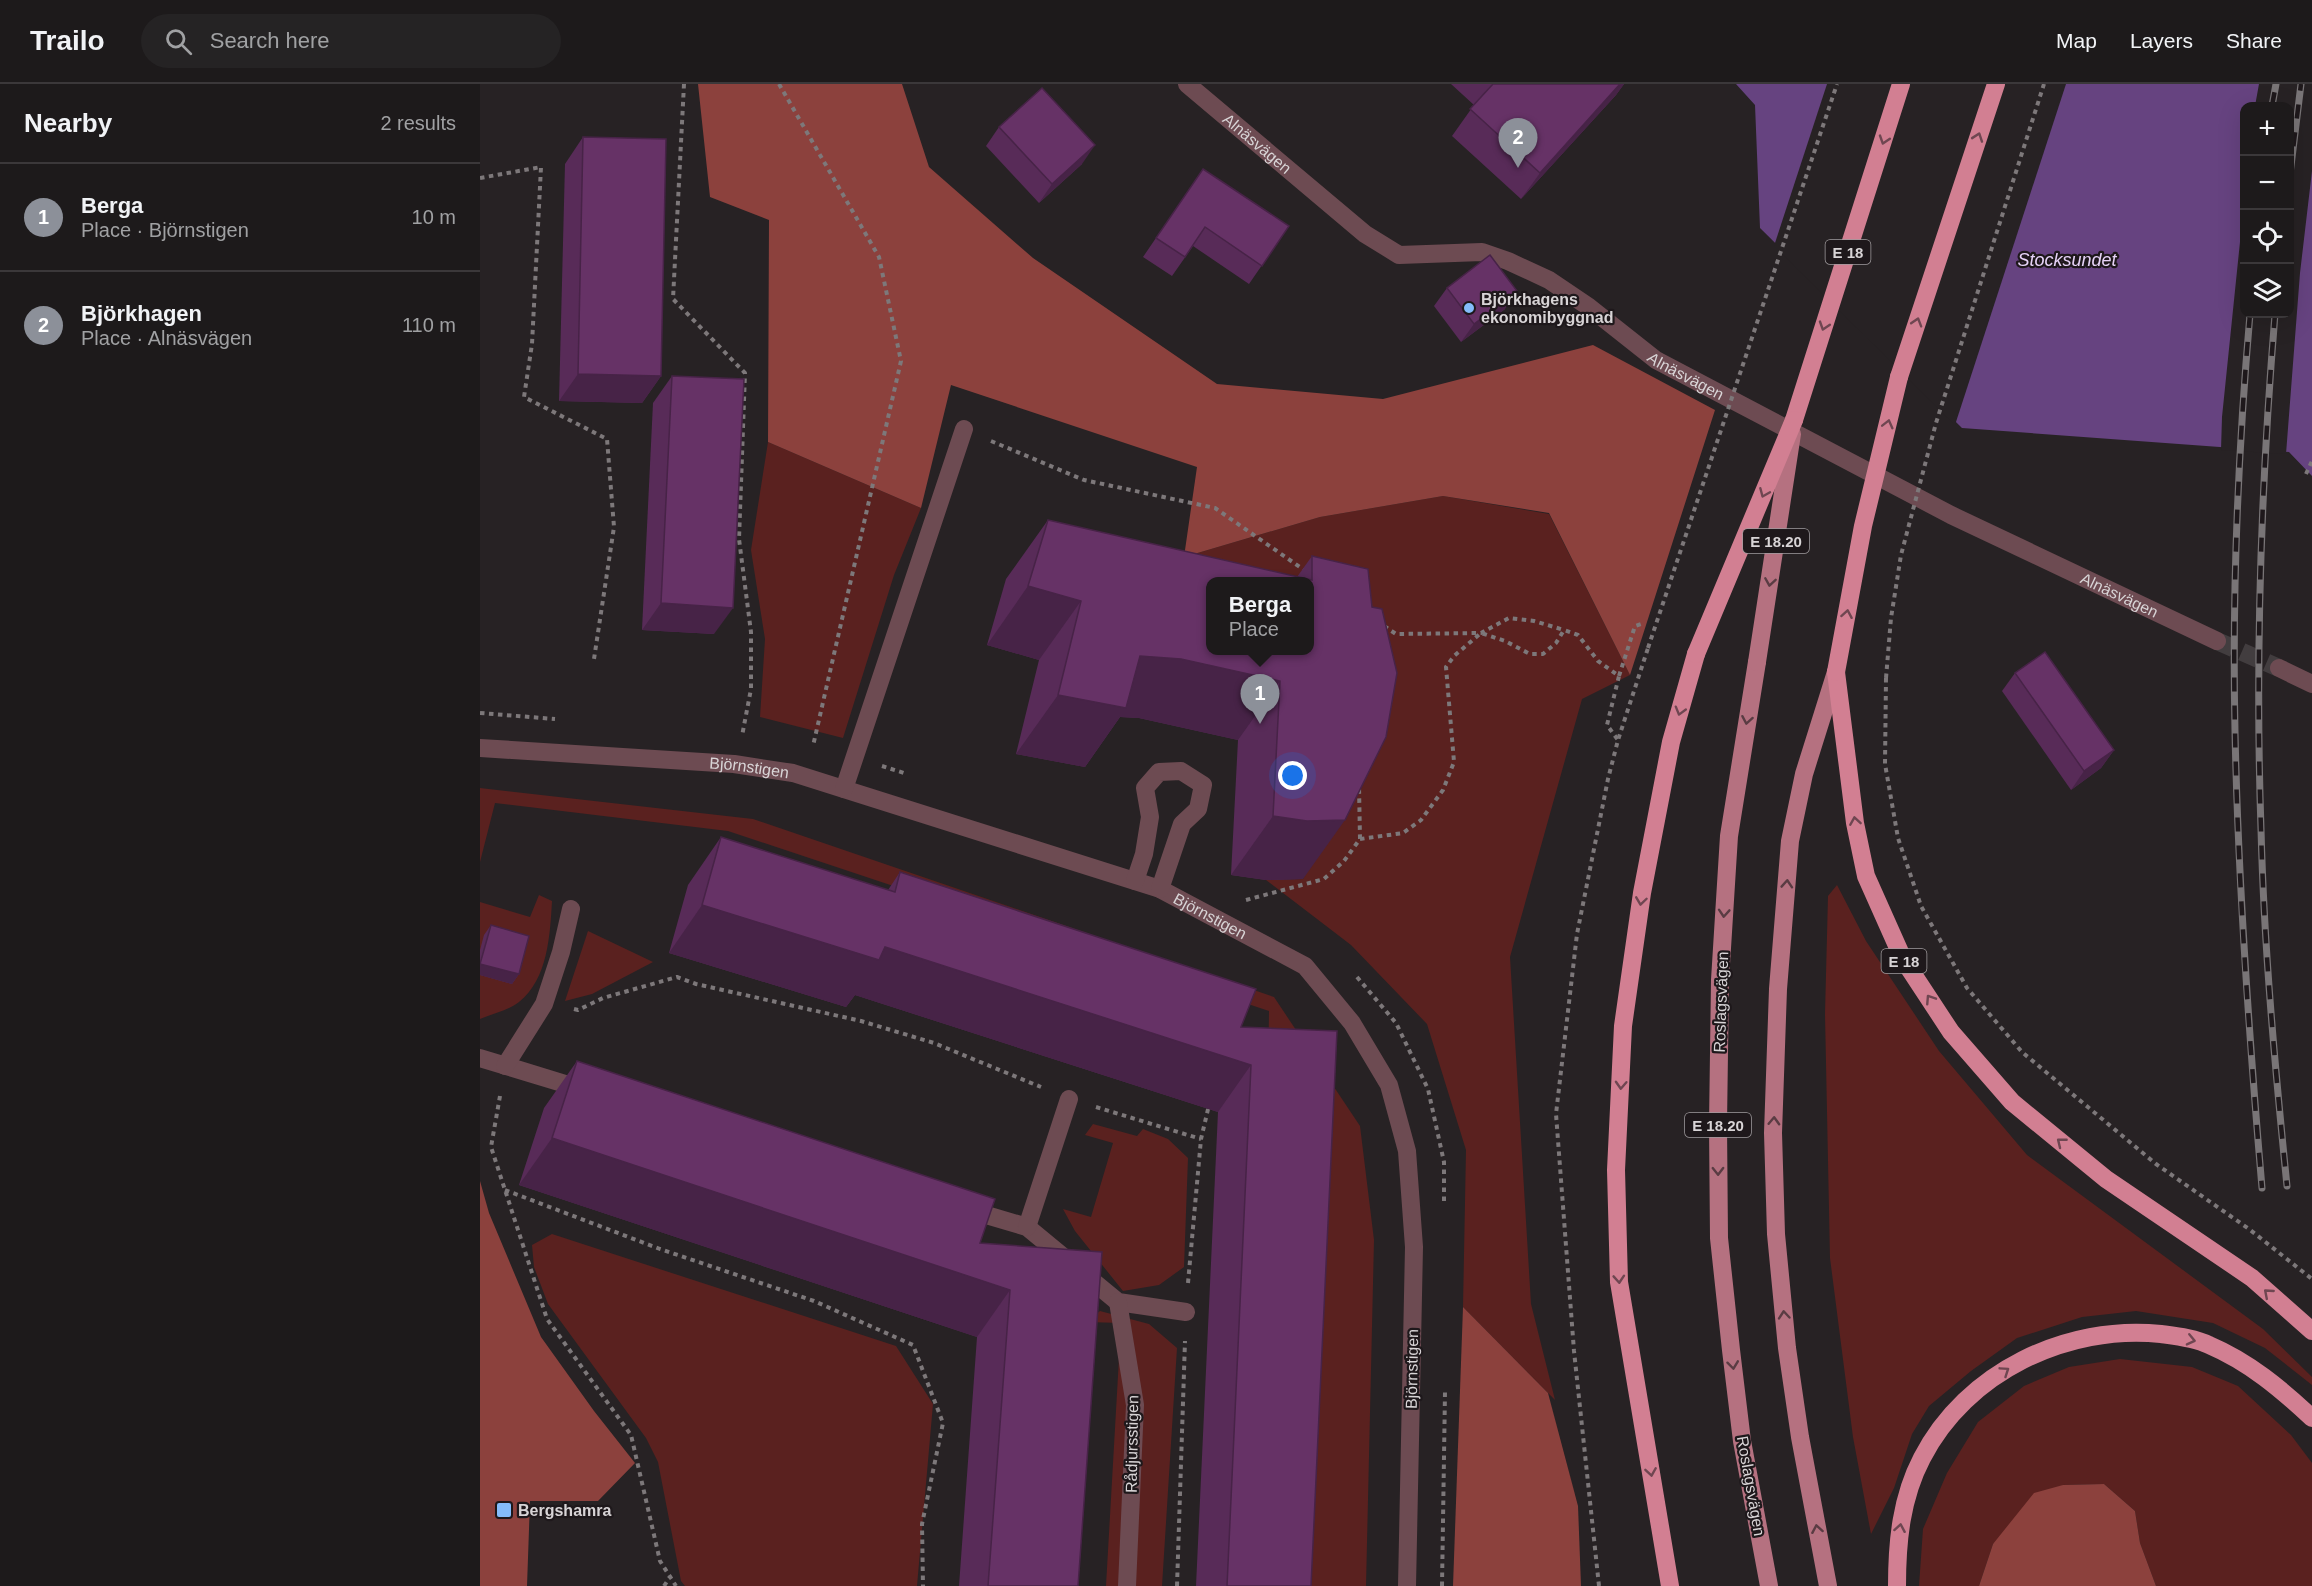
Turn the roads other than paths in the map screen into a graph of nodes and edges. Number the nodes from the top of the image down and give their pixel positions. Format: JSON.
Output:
{"nodes":[{"id":1,"x":1187,"y":84,"type":"edge"},
{"id":2,"x":1901,"y":84,"type":"edge"},
{"id":3,"x":1996,"y":84,"type":"edge"},
{"id":4,"x":1794,"y":420,"type":"junction"},
{"id":5,"x":964,"y":429,"type":"road end"},
{"id":6,"x":2217,"y":641,"type":"tunnel mouth"},
{"id":7,"x":2279,"y":668,"type":"tunnel mouth"},
{"id":8,"x":1836,"y":672,"type":"junction"},
{"id":9,"x":2312,"y":684,"type":"edge"},
{"id":10,"x":480,"y":748,"type":"edge"},
{"id":11,"x":844,"y":789,"type":"junction"},
{"id":12,"x":1135,"y":881,"type":"junction"},
{"id":13,"x":1160,"y":889,"type":"junction"},
{"id":14,"x":571,"y":909,"type":"dead end"},
{"id":15,"x":480,"y":1058,"type":"edge"},
{"id":16,"x":505,"y":1066,"type":"junction"},
{"id":17,"x":600,"y":1095,"type":"edge"},
{"id":18,"x":1069,"y":1099,"type":"road end"},
{"id":19,"x":949,"y":1203,"type":"edge"},
{"id":20,"x":1027,"y":1227,"type":"junction"},
{"id":21,"x":1118,"y":1302,"type":"junction"},
{"id":22,"x":1186,"y":1312,"type":"dead end"},
{"id":23,"x":2312,"y":1331,"type":"edge"},
{"id":24,"x":2312,"y":1418,"type":"edge"},
{"id":25,"x":1127,"y":1586,"type":"edge"},
{"id":26,"x":1407,"y":1586,"type":"edge"},
{"id":27,"x":1670,"y":1586,"type":"edge"},
{"id":28,"x":1769,"y":1586,"type":"edge"},
{"id":29,"x":1828,"y":1586,"type":"edge"},
{"id":30,"x":1897,"y":1586,"type":"edge"}],
"edges":[{"from":1,"to":6,"type":"street","name":"Alnäsvägen"},
{"from":2,"to":4,"type":"highway","number":"E 18","one_way":true},
{"from":8,"to":3,"type":"highway","number":"E 18","one_way":true,"bridge":true},
{"from":4,"to":27,"type":"highway","number":"E 18","one_way":true,"bridge":true},
{"from":4,"to":28,"type":"main road","name":"Roslagsvägen","number":"E 18.20","one_way":true,"bridge":true},
{"from":5,"to":11,"type":"street"},
{"from":7,"to":9,"type":"street"},
{"from":23,"to":8,"type":"highway","number":"E 18","one_way":true},
{"from":29,"to":8,"type":"main road","number":"E 18.20","one_way":true},
{"from":10,"to":11,"type":"street","name":"Björnstigen"},
{"from":11,"to":12,"type":"street","name":"Björnstigen"},
{"from":12,"to":13,"type":"street","name":"Björnstigen"},
{"from":12,"to":13,"type":"street"},
{"from":13,"to":26,"type":"street","name":"Björnstigen"},
{"from":14,"to":16,"type":"street"},
{"from":15,"to":16,"type":"street"},
{"from":16,"to":17,"type":"street"},
{"from":18,"to":20,"type":"street"},
{"from":19,"to":20,"type":"street"},
{"from":20,"to":21,"type":"street"},
{"from":21,"to":22,"type":"street"},
{"from":21,"to":25,"type":"street","name":"Rådjursstigen"},
{"from":30,"to":24,"type":"highway","one_way":true}]}
